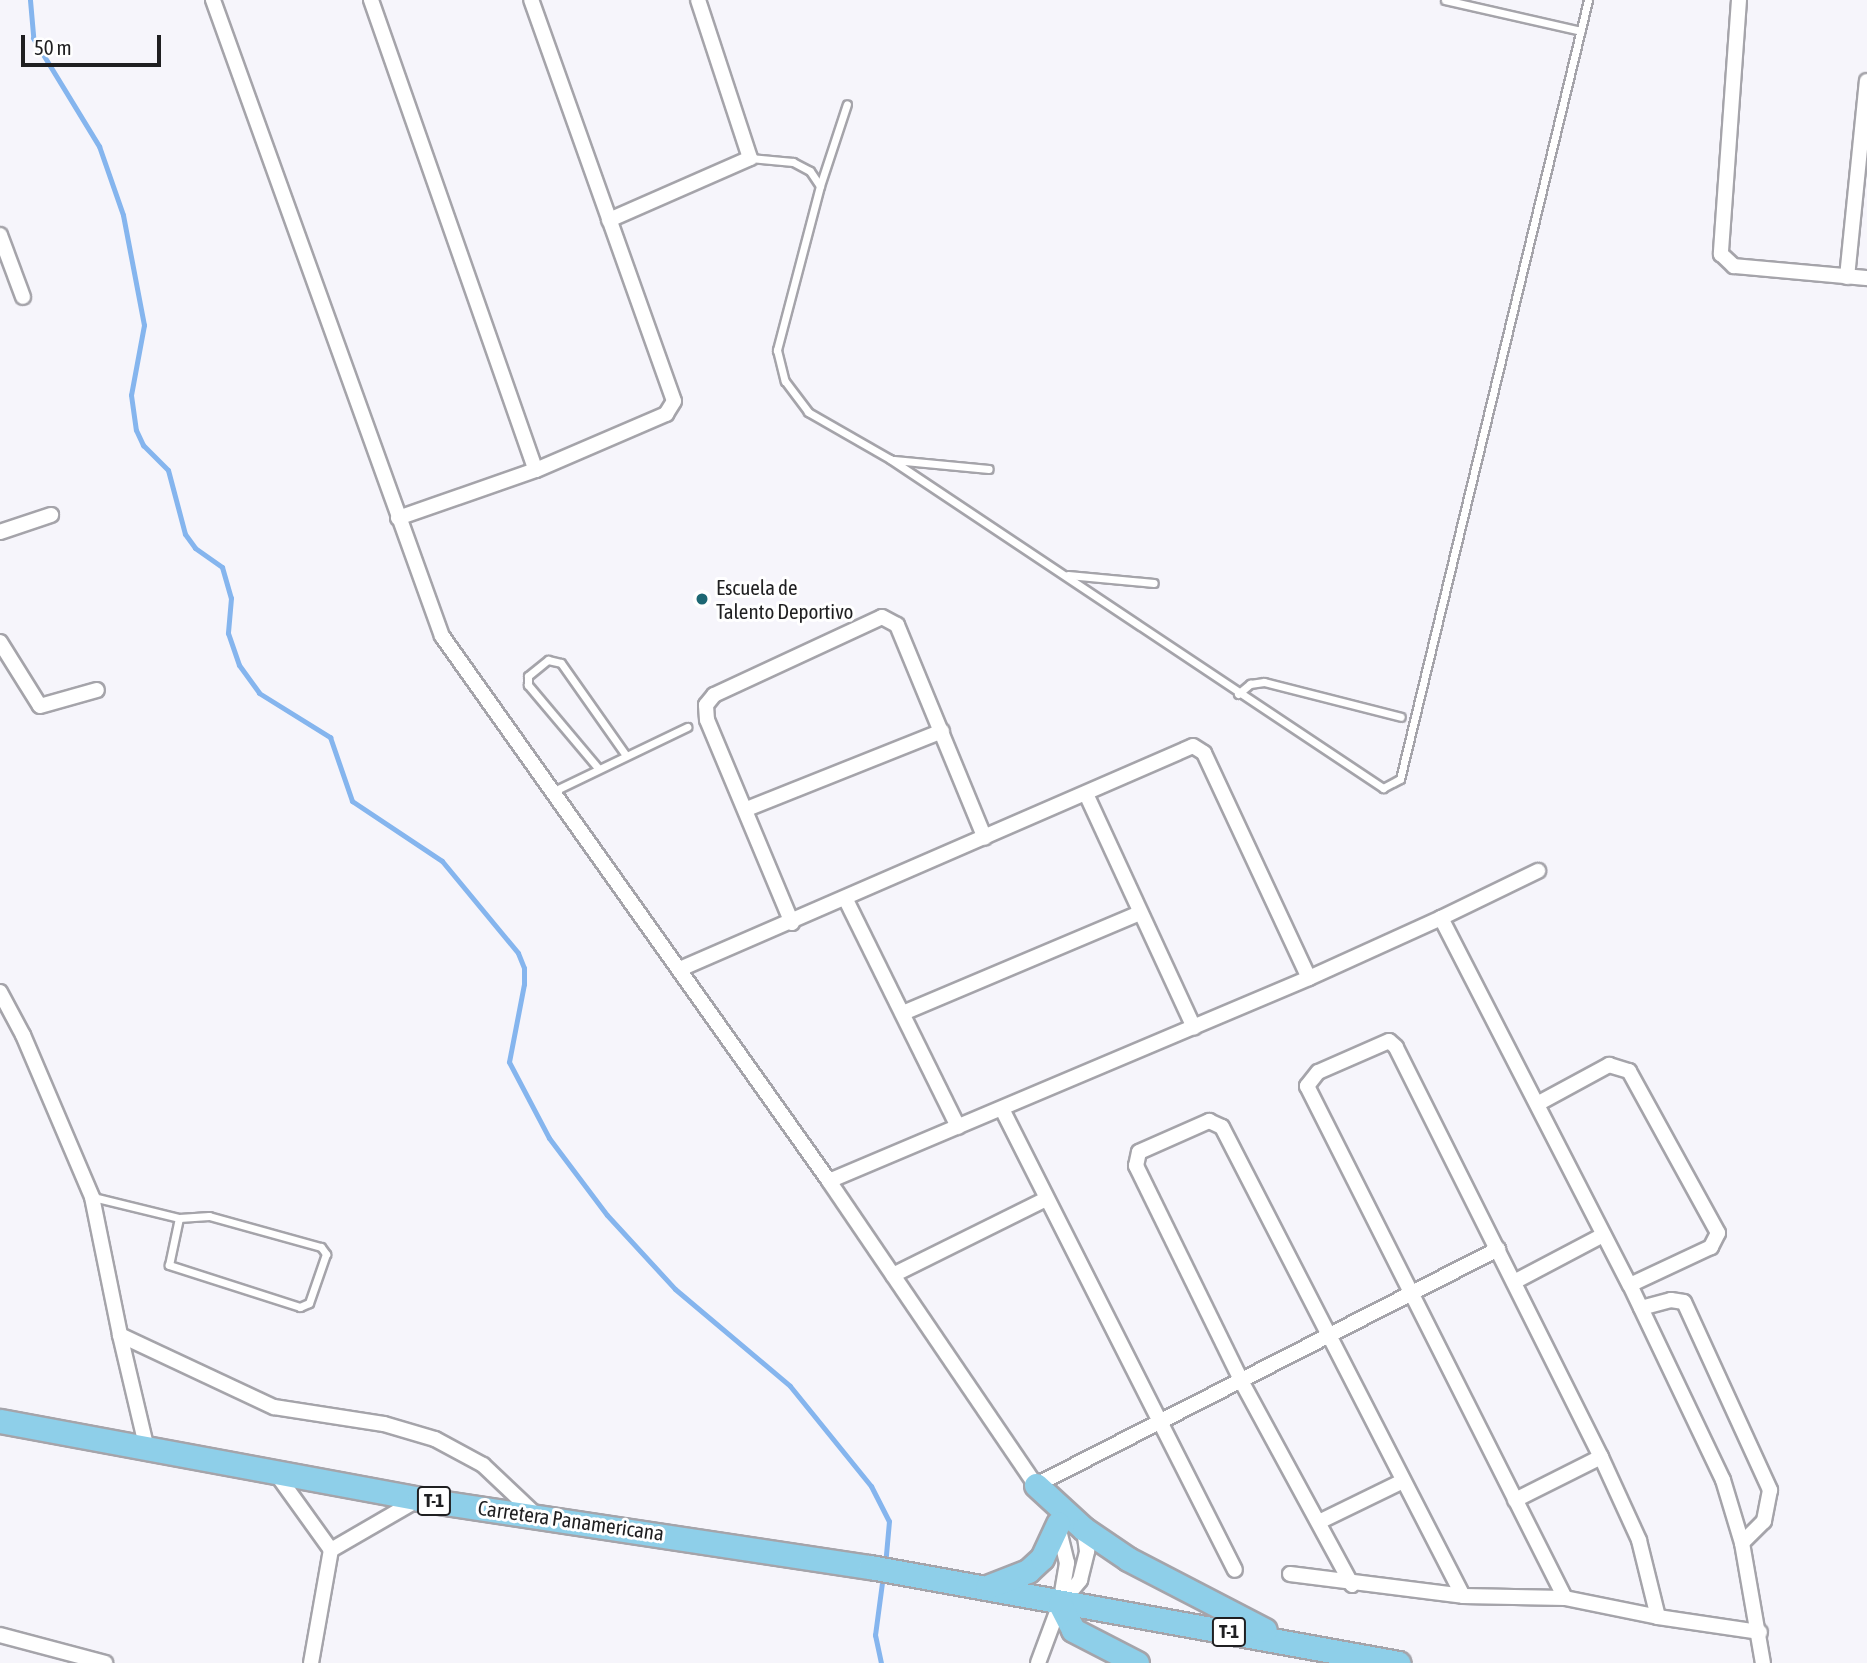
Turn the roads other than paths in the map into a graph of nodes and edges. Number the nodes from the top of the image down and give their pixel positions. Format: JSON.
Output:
{"nodes":[{"id":1,"x":213,"y":0,"type":"edge"},
{"id":2,"x":372,"y":0,"type":"edge"},
{"id":3,"x":531,"y":0,"type":"edge"},
{"id":4,"x":698,"y":0,"type":"edge"},
{"id":5,"x":1445,"y":0,"type":"edge"},
{"id":6,"x":1588,"y":0,"type":"edge"},
{"id":7,"x":1739,"y":0,"type":"edge"},
{"id":8,"x":1581,"y":31,"type":"junction"},
{"id":9,"x":1867,"y":81,"type":"edge"},
{"id":10,"x":847,"y":104,"type":"dead end"},
{"id":11,"x":750,"y":158,"type":"junction"},
{"id":12,"x":820,"y":186,"type":"junction"},
{"id":13,"x":609,"y":220,"type":"junction"},
{"id":14,"x":0,"y":235,"type":"edge"},
{"id":15,"x":1847,"y":276,"type":"junction"},
{"id":16,"x":1867,"y":278,"type":"edge"},
{"id":17,"x":23,"y":297,"type":"dead end"},
{"id":18,"x":890,"y":459,"type":"junction"},
{"id":19,"x":989,"y":469,"type":"dead end"},
{"id":20,"x":536,"y":470,"type":"junction"},
{"id":21,"x":51,"y":516,"type":"dead end"},
{"id":22,"x":398,"y":517,"type":"junction"},
{"id":23,"x":0,"y":532,"type":"edge"},
{"id":24,"x":1067,"y":575,"type":"junction"},
{"id":25,"x":1154,"y":583,"type":"dead end"},
{"id":26,"x":0,"y":642,"type":"edge"},
{"id":27,"x":97,"y":690,"type":"dead end"},
{"id":28,"x":1238,"y":694,"type":"junction"},
{"id":29,"x":1401,"y":718,"type":"dead end"},
{"id":30,"x":687,"y":727,"type":"dead end"},
{"id":31,"x":942,"y":731,"type":"junction"},
{"id":32,"x":625,"y":754,"type":"junction"},
{"id":33,"x":598,"y":768,"type":"junction"},
{"id":34,"x":554,"y":791,"type":"junction"},
{"id":35,"x":1087,"y":796,"type":"junction"},
{"id":36,"x":747,"y":809,"type":"junction"},
{"id":37,"x":985,"y":838,"type":"junction"},
{"id":38,"x":1538,"y":872,"type":"dead end"},
{"id":39,"x":846,"y":900,"type":"junction"},
{"id":40,"x":1140,"y":912,"type":"junction"},
{"id":41,"x":1441,"y":918,"type":"junction"},
{"id":42,"x":792,"y":923,"type":"junction"},
{"id":43,"x":680,"y":969,"type":"junction"},
{"id":44,"x":1309,"y":978,"type":"junction"},
{"id":45,"x":0,"y":992,"type":"edge"},
{"id":46,"x":903,"y":1013,"type":"junction"},
{"id":47,"x":1194,"y":1028,"type":"junction"},
{"id":48,"x":1539,"y":1103,"type":"junction"},
{"id":49,"x":1003,"y":1111,"type":"junction"},
{"id":50,"x":958,"y":1127,"type":"junction"},
{"id":51,"x":829,"y":1181,"type":"junction"},
{"id":52,"x":92,"y":1197,"type":"junction"},
{"id":53,"x":1044,"y":1200,"type":"junction"},
{"id":54,"x":179,"y":1218,"type":"junction"},
{"id":55,"x":1603,"y":1235,"type":"junction"},
{"id":56,"x":1498,"y":1249,"type":"junction"},
{"id":57,"x":893,"y":1275,"type":"junction"},
{"id":58,"x":1514,"y":1282,"type":"junction"},
{"id":59,"x":1630,"y":1284,"type":"junction"},
{"id":60,"x":1410,"y":1294,"type":"junction"},
{"id":61,"x":1641,"y":1308,"type":"junction"},
{"id":62,"x":120,"y":1335,"type":"junction"},
{"id":63,"x":1328,"y":1339,"type":"junction"},
{"id":64,"x":1242,"y":1382,"type":"junction"},
{"id":65,"x":0,"y":1421,"type":"edge"},
{"id":66,"x":1159,"y":1424,"type":"junction"},
{"id":67,"x":146,"y":1446,"type":"junction"},
{"id":68,"x":1601,"y":1457,"type":"junction"},
{"id":69,"x":275,"y":1471,"type":"junction"},
{"id":70,"x":1403,"y":1481,"type":"junction"},
{"id":71,"x":1036,"y":1485,"type":"junction"},
{"id":72,"x":419,"y":1499,"type":"junction"},
{"id":73,"x":1515,"y":1500,"type":"junction"},
{"id":74,"x":534,"y":1513,"type":"junction"},
{"id":75,"x":1319,"y":1522,"type":"junction"},
{"id":76,"x":1058,"y":1524,"type":"junction"},
{"id":77,"x":1084,"y":1529,"type":"junction"},
{"id":78,"x":1742,"y":1543,"type":"junction"},
{"id":79,"x":331,"y":1550,"type":"junction"},
{"id":80,"x":1235,"y":1570,"type":"dead end"},
{"id":81,"x":1290,"y":1574,"type":"dead end"},
{"id":82,"x":1352,"y":1585,"type":"junction"},
{"id":83,"x":976,"y":1588,"type":"junction"},
{"id":84,"x":1463,"y":1596,"type":"junction"},
{"id":85,"x":1565,"y":1598,"type":"junction"},
{"id":86,"x":1060,"y":1604,"type":"junction"},
{"id":87,"x":1658,"y":1617,"type":"junction"},
{"id":88,"x":1760,"y":1632,"type":"junction"},
{"id":89,"x":0,"y":1635,"type":"edge"},
{"id":90,"x":1300,"y":1644,"type":"junction"},
{"id":91,"x":105,"y":1663,"type":"edge"},
{"id":92,"x":311,"y":1663,"type":"edge"},
{"id":93,"x":1038,"y":1663,"type":"edge"},
{"id":94,"x":1137,"y":1663,"type":"edge"},
{"id":95,"x":1398,"y":1663,"type":"edge"},
{"id":96,"x":1763,"y":1663,"type":"edge"}],
"edges":[{"from":1,"to":22,"type":"street"},
{"from":2,"to":20,"type":"street"},
{"from":3,"to":13,"type":"street"},
{"from":4,"to":11,"type":"street"},
{"from":5,"to":8,"type":"lane"},
{"from":6,"to":8,"type":"lane"},
{"from":7,"to":15,"type":"street"},
{"from":8,"to":28,"type":"lane"},
{"from":9,"to":15,"type":"street"},
{"from":10,"to":12,"type":"lane"},
{"from":11,"to":12,"type":"lane"},
{"from":11,"to":13,"type":"street"},
{"from":12,"to":18,"type":"lane"},
{"from":13,"to":20,"type":"street"},
{"from":14,"to":17,"type":"street"},
{"from":15,"to":16,"type":"street"},
{"from":18,"to":19,"type":"lane"},
{"from":18,"to":24,"type":"lane"},
{"from":20,"to":22,"type":"street"},
{"from":21,"to":23,"type":"street"},
{"from":22,"to":34,"type":"street"},
{"from":24,"to":25,"type":"lane"},
{"from":24,"to":28,"type":"lane"},
{"from":26,"to":27,"type":"street"},
{"from":28,"to":29,"type":"lane"},
{"from":30,"to":32,"type":"lane"},
{"from":31,"to":36,"type":"street"},
{"from":31,"to":36,"type":"street"},
{"from":31,"to":37,"type":"street"},
{"from":32,"to":33,"type":"lane"},
{"from":32,"to":33,"type":"lane"},
{"from":33,"to":34,"type":"lane"},
{"from":34,"to":43,"type":"street"},
{"from":35,"to":37,"type":"street"},
{"from":35,"to":40,"type":"street"},
{"from":35,"to":44,"type":"street"},
{"from":36,"to":42,"type":"street"},
{"from":37,"to":39,"type":"street"},
{"from":38,"to":41,"type":"street"},
{"from":39,"to":42,"type":"street"},
{"from":39,"to":46,"type":"street"},
{"from":40,"to":46,"type":"street"},
{"from":40,"to":47,"type":"street"},
{"from":41,"to":44,"type":"street"},
{"from":41,"to":48,"type":"street"},
{"from":42,"to":43,"type":"street"},
{"from":43,"to":51,"type":"street"},
{"from":44,"to":47,"type":"street"},
{"from":45,"to":52,"type":"street"},
{"from":46,"to":50,"type":"street"},
{"from":47,"to":49,"type":"street"},
{"from":48,"to":55,"type":"street"},
{"from":48,"to":59,"type":"street"},
{"from":49,"to":50,"type":"street"},
{"from":49,"to":53,"type":"street"},
{"from":50,"to":51,"type":"street"},
{"from":51,"to":57,"type":"street"},
{"from":52,"to":54,"type":"lane"},
{"from":52,"to":62,"type":"street"},
{"from":53,"to":57,"type":"street"},
{"from":53,"to":66,"type":"street"},
{"from":54,"to":54,"type":"lane"},
{"from":55,"to":58,"type":"street"},
{"from":55,"to":59,"type":"street"},
{"from":56,"to":58,"type":"street"},
{"from":56,"to":60,"type":"street"},
{"from":56,"to":60,"type":"street"},
{"from":57,"to":71,"type":"street"},
{"from":58,"to":68,"type":"street"},
{"from":59,"to":61,"type":"street"},
{"from":60,"to":63,"type":"street"},
{"from":60,"to":73,"type":"street"},
{"from":61,"to":78,"type":"street"},
{"from":61,"to":78,"type":"street"},
{"from":62,"to":67,"type":"street"},
{"from":62,"to":74,"type":"street"},
{"from":63,"to":64,"type":"street"},
{"from":63,"to":64,"type":"street"},
{"from":63,"to":70,"type":"street"},
{"from":64,"to":66,"type":"street"},
{"from":64,"to":75,"type":"street"},
{"from":65,"to":67,"type":"main road","name":"Carretera Panamericana","number":"T-1"},
{"from":66,"to":71,"type":"street"},
{"from":66,"to":80,"type":"street"},
{"from":67,"to":69,"type":"main road","name":"Carretera Panamericana","number":"T-1"},
{"from":68,"to":73,"type":"street"},
{"from":68,"to":87,"type":"street"},
{"from":69,"to":72,"type":"main road","name":"Carretera Panamericana","number":"T-1"},
{"from":69,"to":79,"type":"street"},
{"from":70,"to":75,"type":"street"},
{"from":70,"to":84,"type":"street"},
{"from":71,"to":76,"type":"street"},
{"from":71,"to":77,"type":"main road"},
{"from":72,"to":74,"type":"main road","name":"Carretera Panamericana","number":"T-1"},
{"from":72,"to":79,"type":"street"},
{"from":73,"to":85,"type":"street"},
{"from":74,"to":83,"type":"main road","name":"Carretera Panamericana","number":"T-1"},
{"from":75,"to":82,"type":"street"},
{"from":76,"to":83,"type":"main road"},
{"from":76,"to":86,"type":"street"},
{"from":77,"to":86,"type":"street"},
{"from":77,"to":90,"type":"main road"},
{"from":78,"to":88,"type":"street"},
{"from":79,"to":92,"type":"street"},
{"from":81,"to":82,"type":"street"},
{"from":82,"to":84,"type":"street"},
{"from":83,"to":86,"type":"main road","name":"Carretera Panamericana","number":"T-1"},
{"from":84,"to":85,"type":"street"},
{"from":85,"to":87,"type":"street"},
{"from":86,"to":90,"type":"main road","number":"T-1"},
{"from":86,"to":93,"type":"street"},
{"from":86,"to":94,"type":"main road"},
{"from":87,"to":88,"type":"street"},
{"from":88,"to":96,"type":"street"},
{"from":89,"to":91,"type":"street"},
{"from":90,"to":95,"type":"main road","number":"T-1"}]}
